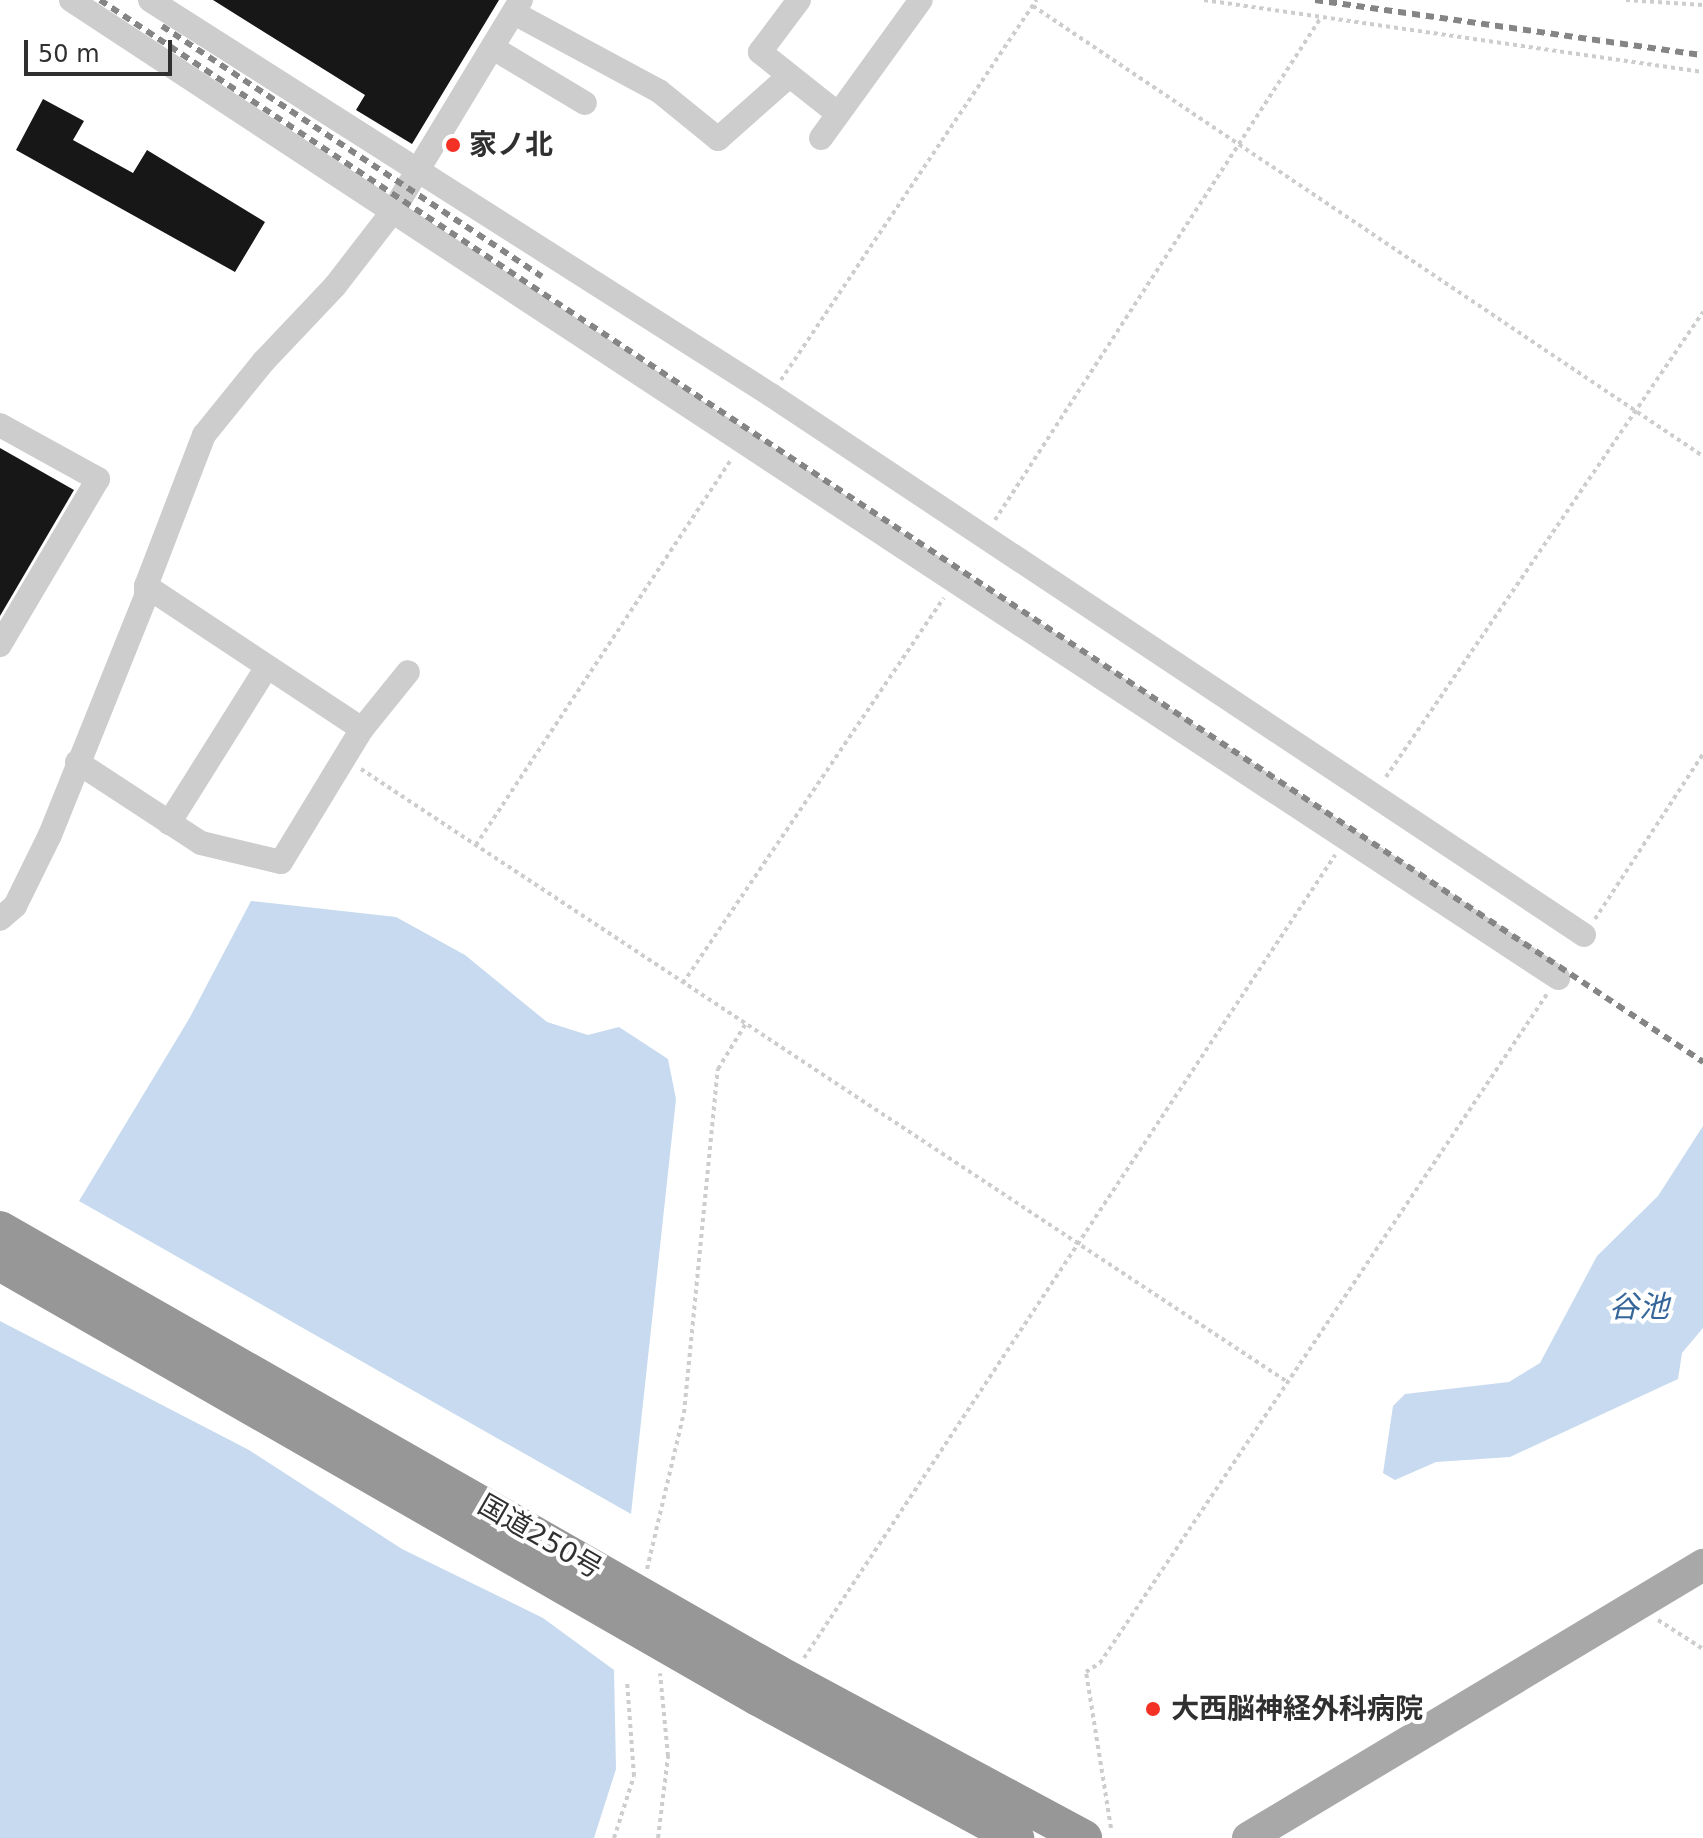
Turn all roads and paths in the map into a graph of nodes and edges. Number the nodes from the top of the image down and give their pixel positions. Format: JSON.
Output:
{"nodes":[{"id":1,"x":71,"y":0,"type":"edge"},
{"id":2,"x":150,"y":0,"type":"edge"},
{"id":3,"x":799,"y":0,"type":"edge"},
{"id":4,"x":921,"y":0,"type":"edge"},
{"id":5,"x":1036,"y":0,"type":"edge"},
{"id":6,"x":1204,"y":0,"type":"edge"},
{"id":7,"x":1626,"y":0,"type":"edge"},
{"id":8,"x":1703,"y":5,"type":"edge"},
{"id":9,"x":518,"y":6,"type":"edge"},
{"id":10,"x":1033,"y":6,"type":"junction"},
{"id":11,"x":1320,"y":19,"type":"junction"},
{"id":12,"x":493,"y":48,"type":"junction"},
{"id":13,"x":1703,"y":72,"type":"edge"},
{"id":14,"x":787,"y":78,"type":"junction"},
{"id":15,"x":585,"y":103,"type":"dead end"},
{"id":16,"x":837,"y":113,"type":"junction"},
{"id":17,"x":821,"y":138,"type":"dead end"},
{"id":18,"x":1241,"y":146,"type":"junction"},
{"id":19,"x":422,"y":169,"type":"junction"},
{"id":20,"x":393,"y":211,"type":"junction"},
{"id":21,"x":1703,"y":312,"type":"edge"},
{"id":22,"x":771,"y":395,"type":"junction"},
{"id":23,"x":1635,"y":409,"type":"junction"},
{"id":24,"x":0,"y":425,"type":"edge"},
{"id":25,"x":744,"y":440,"type":"junction"},
{"id":26,"x":1703,"y":456,"type":"edge"},
{"id":27,"x":983,"y":539,"type":"junction"},
{"id":28,"x":956,"y":580,"type":"junction"},
{"id":29,"x":146,"y":586,"type":"junction"},
{"id":30,"x":0,"y":645,"type":"edge"},
{"id":31,"x":267,"y":667,"type":"junction"},
{"id":32,"x":408,"y":672,"type":"dead end"},
{"id":33,"x":362,"y":729,"type":"junction"},
{"id":34,"x":1703,"y":754,"type":"edge"},
{"id":35,"x":347,"y":759,"type":"junction"},
{"id":36,"x":77,"y":762,"type":"junction"},
{"id":37,"x":1374,"y":796,"type":"junction"},
{"id":38,"x":169,"y":823,"type":"junction"},
{"id":39,"x":1345,"y":839,"type":"junction"},
{"id":40,"x":476,"y":845,"type":"junction"},
{"id":41,"x":0,"y":919,"type":"edge"},
{"id":42,"x":1584,"y":935,"type":"joint"},
{"id":43,"x":1558,"y":978,"type":"joint"},
{"id":44,"x":683,"y":983,"type":"junction"},
{"id":45,"x":745,"y":1025,"type":"junction"},
{"id":46,"x":0,"y":1229,"type":"edge"},
{"id":47,"x":1079,"y":1242,"type":"junction"},
{"id":48,"x":0,"y":1263,"type":"edge"},
{"id":49,"x":1286,"y":1381,"type":"junction"},
{"id":50,"x":1703,"y":1565,"type":"edge"},
{"id":51,"x":647,"y":1569,"type":"dead end"},
{"id":52,"x":1635,"y":1605,"type":"junction"},
{"id":53,"x":1703,"y":1649,"type":"edge"},
{"id":54,"x":802,"y":1660,"type":"dead end"},
{"id":55,"x":659,"y":1665,"type":"dead end"},
{"id":56,"x":627,"y":1680,"type":"dead end"},
{"id":57,"x":614,"y":1838,"type":"edge"},
{"id":58,"x":658,"y":1838,"type":"edge"},
{"id":59,"x":1016,"y":1838,"type":"edge"},
{"id":60,"x":1084,"y":1838,"type":"edge"},
{"id":61,"x":1112,"y":1838,"type":"edge"},
{"id":62,"x":1248,"y":1838,"type":"edge"}],
"edges":[{"from":1,"to":20,"type":"street"},
{"from":2,"to":19,"type":"street"},
{"from":3,"to":14,"type":"street"},
{"from":4,"to":16,"type":"street"},
{"from":5,"to":10,"type":"path"},
{"from":6,"to":11,"type":"path"},
{"from":7,"to":8,"type":"path"},
{"from":9,"to":12,"type":"street"},
{"from":9,"to":14,"type":"street"},
{"from":10,"to":18,"type":"path"},
{"from":10,"to":22,"type":"path"},
{"from":11,"to":13,"type":"path"},
{"from":11,"to":18,"type":"path"},
{"from":12,"to":15,"type":"street"},
{"from":12,"to":19,"type":"street"},
{"from":14,"to":16,"type":"street"},
{"from":16,"to":17,"type":"street"},
{"from":18,"to":23,"type":"path"},
{"from":18,"to":27,"type":"path"},
{"from":19,"to":20,"type":"street"},
{"from":19,"to":22,"type":"street"},
{"from":20,"to":25,"type":"street"},
{"from":20,"to":29,"type":"street"},
{"from":21,"to":23,"type":"path"},
{"from":22,"to":27,"type":"street"},
{"from":23,"to":26,"type":"path"},
{"from":23,"to":37,"type":"path"},
{"from":24,"to":30,"type":"street"},
{"from":25,"to":28,"type":"street"},
{"from":25,"to":40,"type":"path"},
{"from":27,"to":37,"type":"street"},
{"from":28,"to":39,"type":"street"},
{"from":28,"to":44,"type":"path"},
{"from":29,"to":31,"type":"street"},
{"from":29,"to":36,"type":"street"},
{"from":31,"to":33,"type":"street"},
{"from":31,"to":38,"type":"street"},
{"from":32,"to":33,"type":"street"},
{"from":33,"to":35,"type":"street"},
{"from":34,"to":42,"type":"path"},
{"from":35,"to":38,"type":"street"},
{"from":35,"to":40,"type":"path"},
{"from":36,"to":38,"type":"street"},
{"from":36,"to":41,"type":"street"},
{"from":37,"to":42,"type":"street"},
{"from":39,"to":43,"type":"street"},
{"from":39,"to":47,"type":"path"},
{"from":40,"to":44,"type":"path"},
{"from":43,"to":49,"type":"path"},
{"from":44,"to":45,"type":"path"},
{"from":45,"to":47,"type":"path"},
{"from":45,"to":51,"type":"path"},
{"from":46,"to":60,"type":"highway","name":"国道250号"},
{"from":47,"to":49,"type":"path"},
{"from":47,"to":54,"type":"path"},
{"from":48,"to":59,"type":"highway","name":"国道250号"},
{"from":49,"to":61,"type":"path"},
{"from":50,"to":52,"type":"main road"},
{"from":52,"to":53,"type":"path"},
{"from":52,"to":62,"type":"main road"},
{"from":55,"to":58,"type":"path"},
{"from":56,"to":57,"type":"path"}]}
